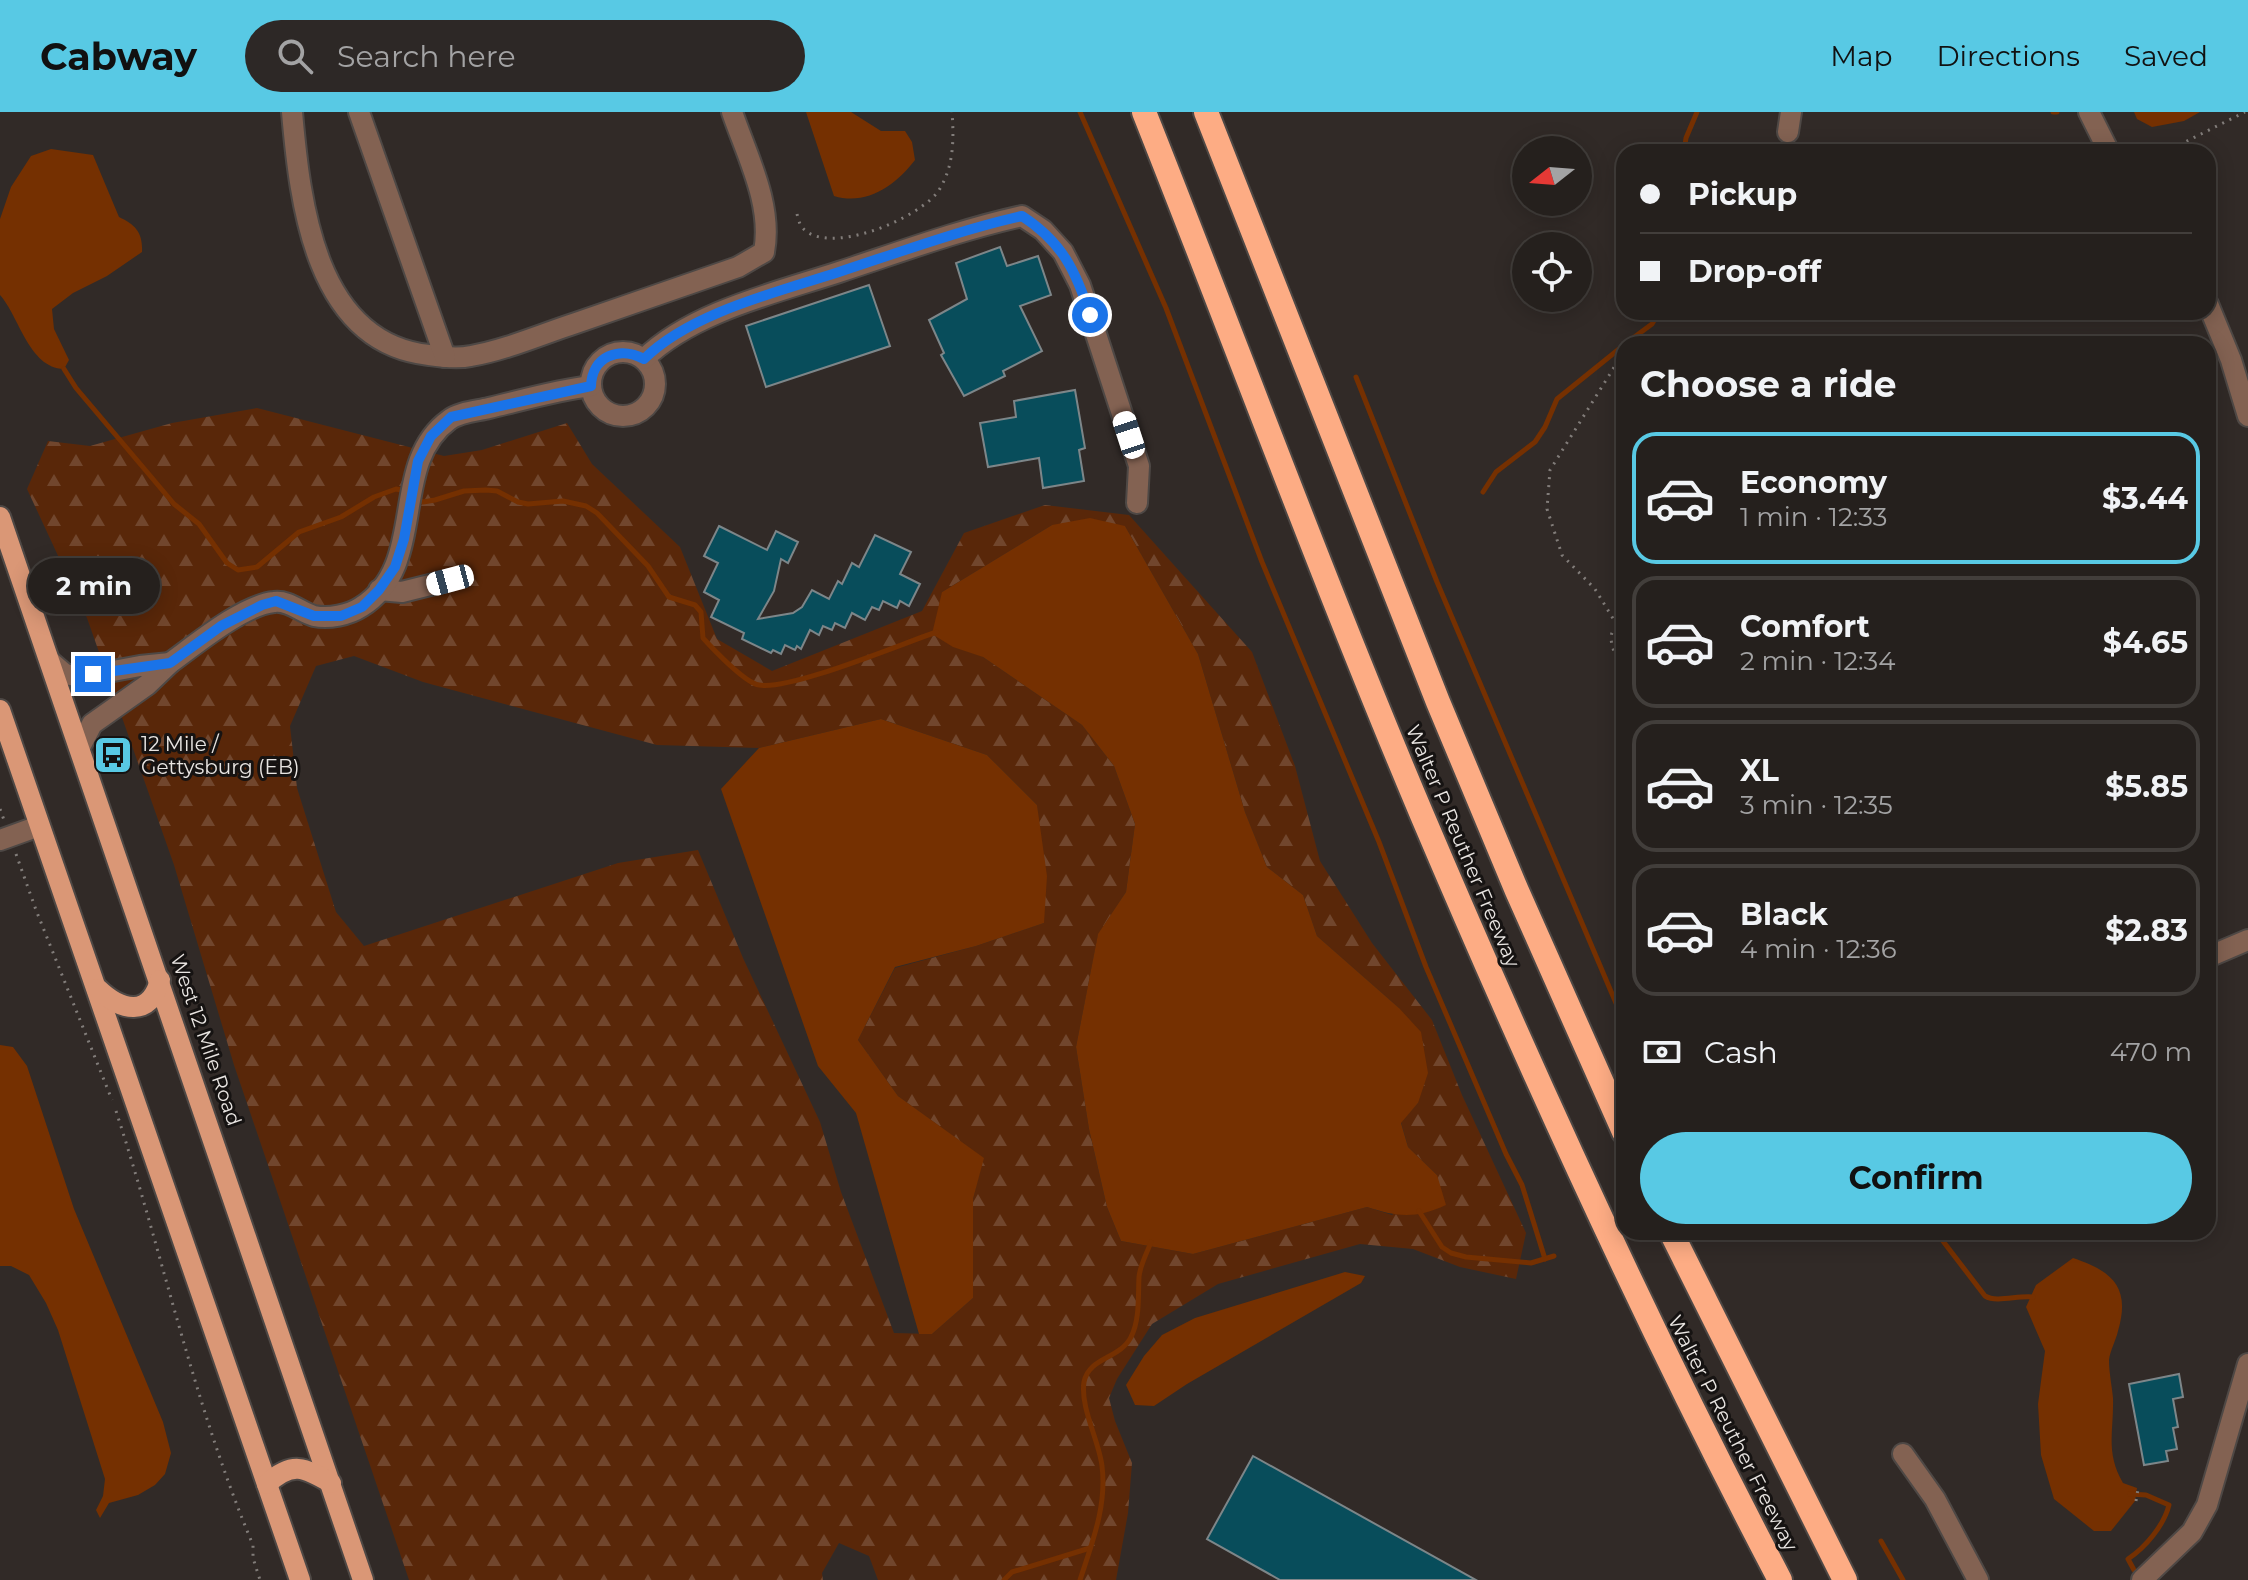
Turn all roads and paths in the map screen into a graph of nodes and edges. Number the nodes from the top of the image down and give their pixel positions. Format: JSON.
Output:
{"nodes":[{"id":1,"x":292,"y":112,"type":"edge"},
{"id":2,"x":359,"y":112,"type":"edge"},
{"id":3,"x":732,"y":112,"type":"edge"},
{"id":4,"x":952,"y":112,"type":"edge"},
{"id":5,"x":1144,"y":112,"type":"edge"},
{"id":6,"x":1206,"y":112,"type":"edge"},
{"id":7,"x":2089,"y":112,"type":"edge"},
{"id":8,"x":2245,"y":112,"type":"edge"},
{"id":9,"x":2105,"y":144,"type":"edge"},
{"id":10,"x":2181,"y":144,"type":"edge"},
{"id":11,"x":797,"y":214,"type":"dead end"},
{"id":12,"x":2215,"y":320,"type":"edge"},
{"id":13,"x":445,"y":357,"type":"junction"},
{"id":14,"x":644,"y":359,"type":"junction"},
{"id":15,"x":1616,"y":364,"type":"edge"},
{"id":16,"x":591,"y":386,"type":"junction"},
{"id":17,"x":2248,"y":416,"type":"edge"},
{"id":18,"x":1137,"y":503,"type":"dead end"},
{"id":19,"x":0,"y":517,"type":"edge"},
{"id":20,"x":450,"y":580,"type":"dead end"},
{"id":21,"x":379,"y":590,"type":"junction"},
{"id":22,"x":1616,"y":623,"type":"edge"},
{"id":23,"x":1616,"y":627,"type":"edge"},
{"id":24,"x":1616,"y":659,"type":"edge"},
{"id":25,"x":51,"y":662,"type":"junction"},
{"id":26,"x":170,"y":663,"type":"junction"},
{"id":27,"x":0,"y":710,"type":"edge"},
{"id":28,"x":80,"y":747,"type":"junction"},
{"id":29,"x":0,"y":809,"type":"edge"},
{"id":30,"x":39,"y":826,"type":"junction"},
{"id":31,"x":5,"y":838,"type":"edge"},
{"id":32,"x":2248,"y":940,"type":"edge"},
{"id":33,"x":2216,"y":954,"type":"edge"},
{"id":34,"x":160,"y":980,"type":"junction"},
{"id":35,"x":95,"y":986,"type":"junction"},
{"id":36,"x":1616,"y":1114,"type":"edge"},
{"id":37,"x":1675,"y":1240,"type":"edge"},
{"id":38,"x":2248,"y":1364,"type":"edge"},
{"id":39,"x":1903,"y":1454,"type":"dead end"},
{"id":40,"x":331,"y":1483,"type":"junction"},
{"id":41,"x":267,"y":1484,"type":"junction"},
{"id":42,"x":2138,"y":1489,"type":"dead end"},
{"id":43,"x":2136,"y":1501,"type":"dead end"},
{"id":44,"x":260,"y":1580,"type":"edge"},
{"id":45,"x":300,"y":1580,"type":"edge"},
{"id":46,"x":363,"y":1580,"type":"edge"},
{"id":47,"x":1780,"y":1580,"type":"edge"},
{"id":48,"x":1845,"y":1580,"type":"edge"},
{"id":49,"x":1978,"y":1580,"type":"edge"},
{"id":50,"x":2142,"y":1580,"type":"edge"}],
"edges":[{"from":1,"to":13,"type":"street"},
{"from":2,"to":13,"type":"street"},
{"from":3,"to":13,"type":"street"},
{"from":4,"to":11,"type":"path"},
{"from":5,"to":47,"type":"highway","name":"Walter P Reuther Freeway"},
{"from":6,"to":36,"type":"highway","name":"Walter P Reuther Freeway"},
{"from":7,"to":9,"type":"street"},
{"from":8,"to":10,"type":"path"},
{"from":12,"to":17,"type":"street"},
{"from":14,"to":16,"type":"street"},
{"from":14,"to":16,"type":"street"},
{"from":14,"to":18,"type":"street"},
{"from":15,"to":22,"type":"path"},
{"from":16,"to":21,"type":"street"},
{"from":19,"to":25,"type":"main road","name":"West 12 Mile Road"},
{"from":20,"to":21,"type":"street"},
{"from":21,"to":26,"type":"street"},
{"from":23,"to":24,"type":"path"},
{"from":25,"to":26,"type":"street"},
{"from":25,"to":28,"type":"main road","name":"West 12 Mile Road"},
{"from":26,"to":28,"type":"street"},
{"from":27,"to":30,"type":"main road"},
{"from":28,"to":34,"type":"main road","name":"West 12 Mile Road"},
{"from":29,"to":31,"type":"path"},
{"from":30,"to":31,"type":"street"},
{"from":30,"to":35,"type":"main road"},
{"from":31,"to":44,"type":"path"},
{"from":32,"to":33,"type":"street"},
{"from":34,"to":35,"type":"main road"},
{"from":34,"to":40,"type":"main road","name":"West 12 Mile Road"},
{"from":35,"to":41,"type":"main road"},
{"from":37,"to":48,"type":"highway","name":"Walter P Reuther Freeway"},
{"from":38,"to":50,"type":"street"},
{"from":39,"to":49,"type":"street"},
{"from":40,"to":41,"type":"main road"},
{"from":40,"to":46,"type":"main road","name":"West 12 Mile Road"},
{"from":41,"to":45,"type":"main road"},
{"from":42,"to":43,"type":"path"}]}
